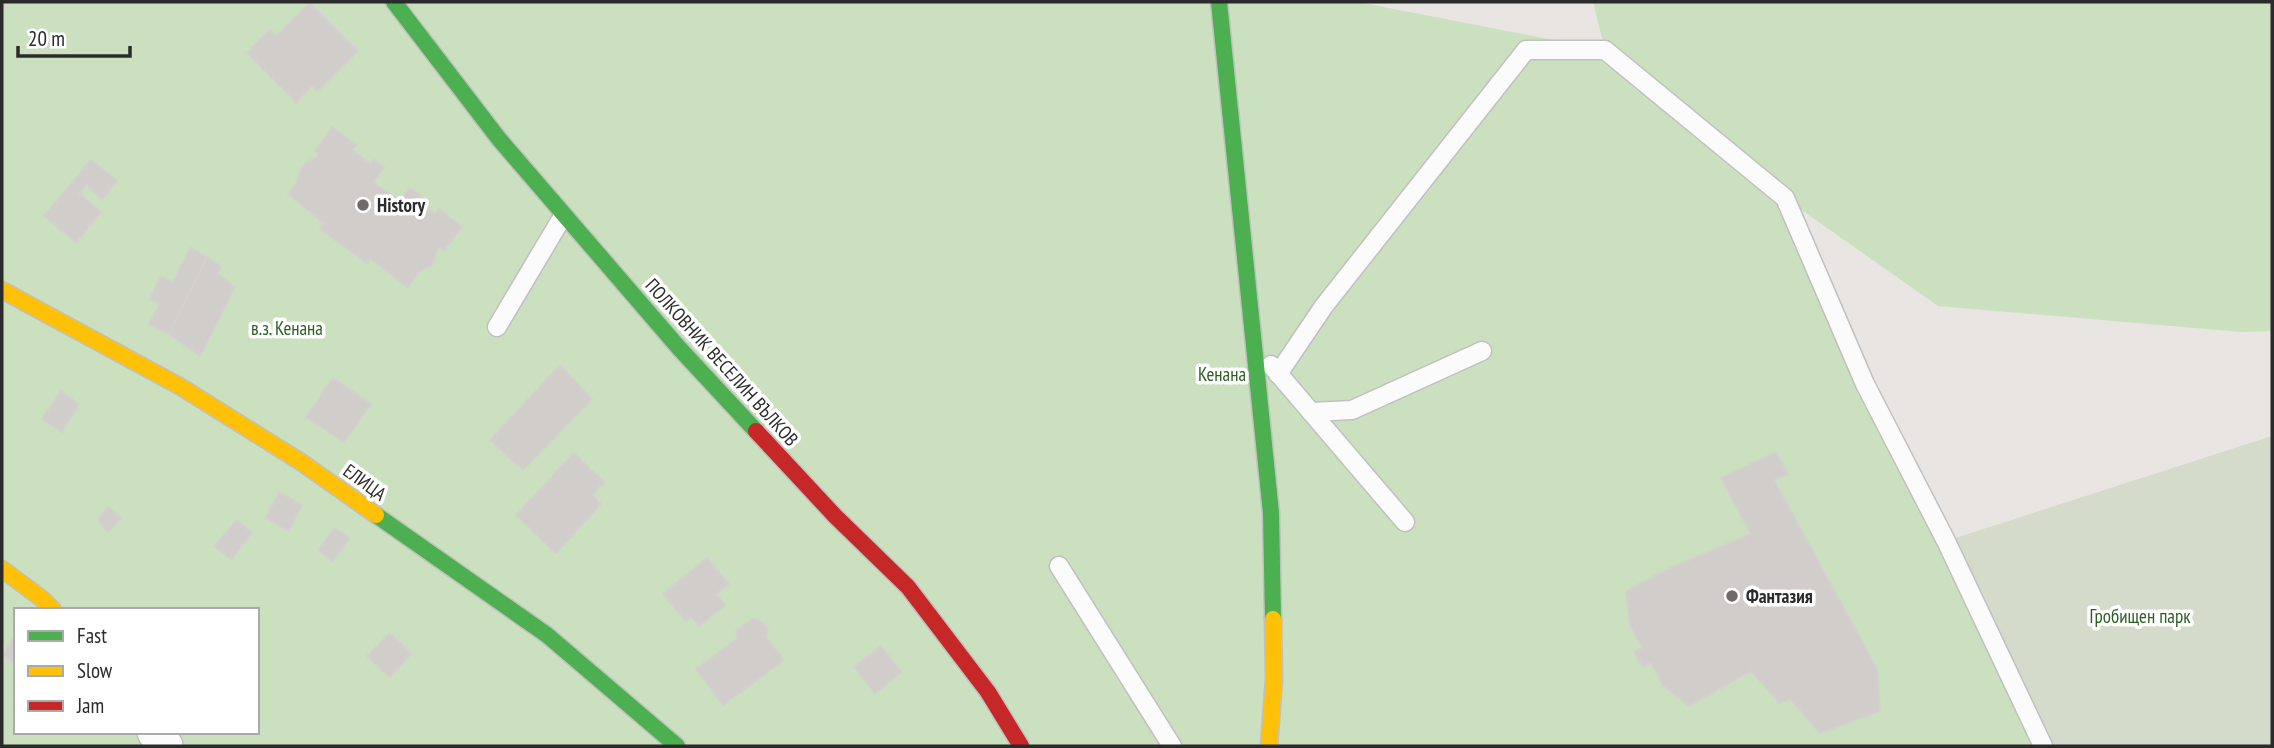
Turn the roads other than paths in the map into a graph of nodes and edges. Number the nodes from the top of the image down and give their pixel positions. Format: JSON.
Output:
{"nodes":[{"id":1,"x":394,"y":2,"type":"edge"},
{"id":2,"x":1219,"y":2,"type":"edge"},
{"id":3,"x":563,"y":216,"type":"junction"},
{"id":4,"x":2,"y":290,"type":"edge"},
{"id":5,"x":496,"y":327,"type":"dead end"},
{"id":6,"x":1254,"y":343,"type":"junction"},
{"id":7,"x":1482,"y":352,"type":"dead end"},
{"id":8,"x":1278,"y":374,"type":"junction"},
{"id":9,"x":1311,"y":412,"type":"junction"},
{"id":10,"x":1405,"y":522,"type":"dead end"},
{"id":11,"x":1059,"y":566,"type":"dead end"},
{"id":12,"x":2,"y":569,"type":"edge"},
{"id":13,"x":51,"y":608,"type":"edge"},
{"id":14,"x":677,"y":746,"type":"edge"},
{"id":15,"x":1021,"y":746,"type":"edge"},
{"id":16,"x":1172,"y":746,"type":"edge"},
{"id":17,"x":1269,"y":746,"type":"edge"},
{"id":18,"x":2043,"y":746,"type":"edge"}],
"edges":[{"from":1,"to":3,"type":"street","name":"ПОЛКОВНИК ВЕСЕЛИН ВЪЛКОВ"},
{"from":2,"to":6,"type":"street"},
{"from":3,"to":5,"type":"lane"},
{"from":3,"to":15,"type":"street","name":"ПОЛКОВНИК ВЕСЕЛИН ВЪЛКОВ"},
{"from":4,"to":14,"type":"street","name":"ЕЛИЦА"},
{"from":6,"to":8,"type":"lane"},
{"from":6,"to":17,"type":"street"},
{"from":7,"to":9,"type":"lane"},
{"from":8,"to":9,"type":"lane"},
{"from":8,"to":18,"type":"lane"},
{"from":9,"to":10,"type":"lane"},
{"from":11,"to":16,"type":"lane"},
{"from":12,"to":13,"type":"street"}]}
